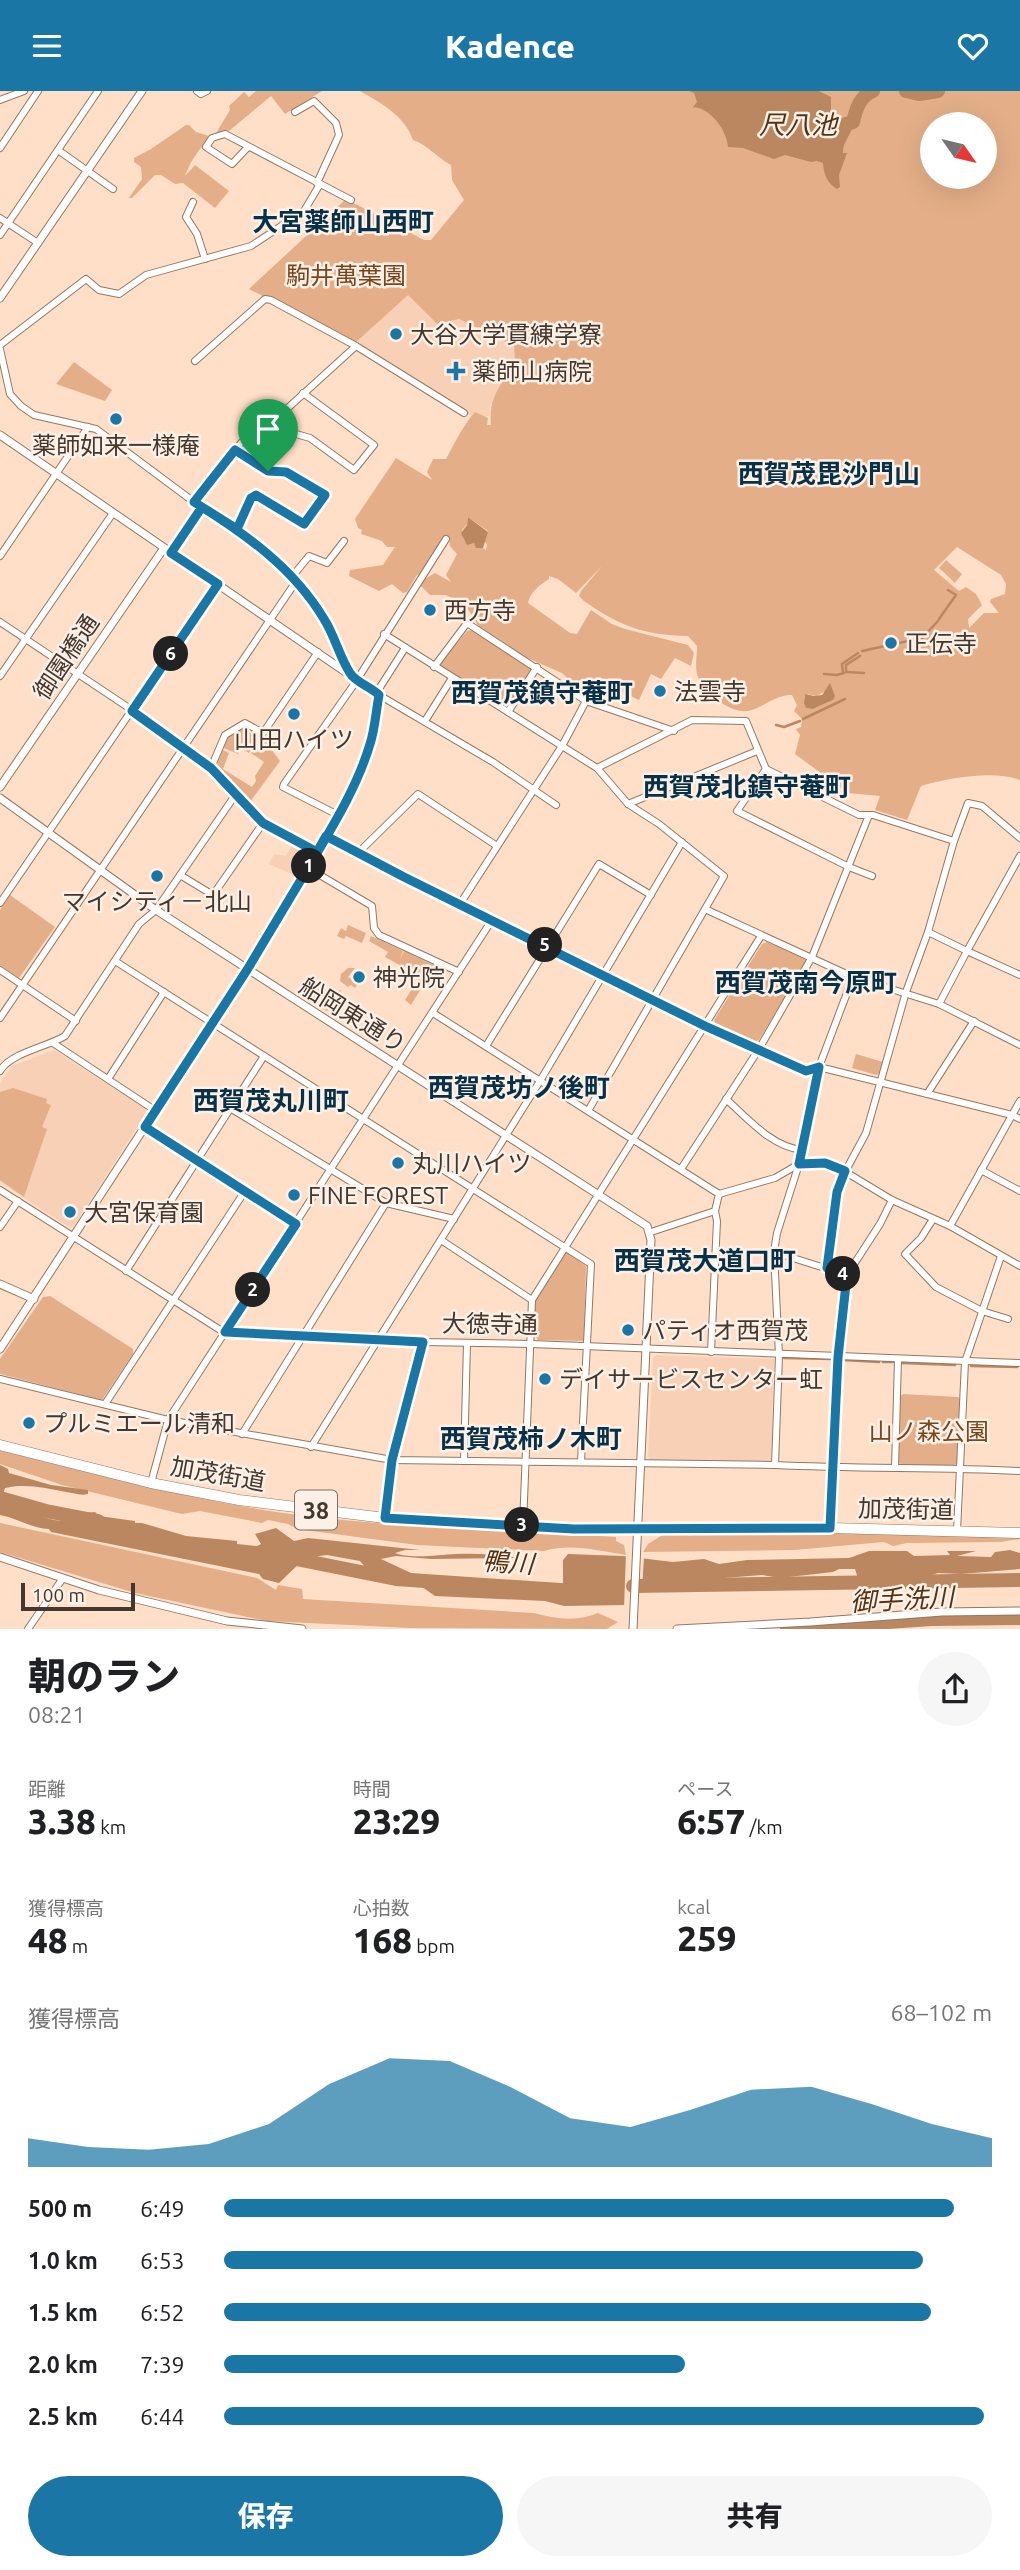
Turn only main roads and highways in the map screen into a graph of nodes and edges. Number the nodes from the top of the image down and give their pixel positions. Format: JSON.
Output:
{"nodes":[{"id":1,"x":0,"y":1445,"type":"edge"},
{"id":2,"x":1020,"y":1533,"type":"edge"}],
"edges":[{"from":1,"to":2,"type":"main road","name":"加茂街道","number":"38"}]}
